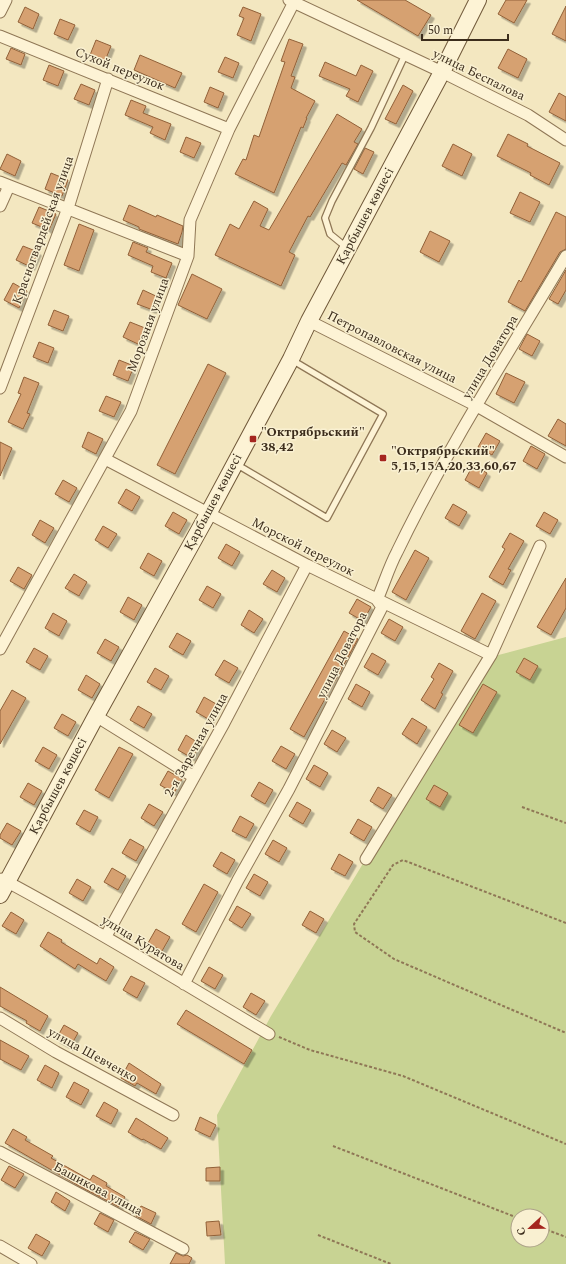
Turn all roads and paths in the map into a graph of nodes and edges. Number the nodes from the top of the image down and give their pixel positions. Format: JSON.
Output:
{"nodes":[{"id":1,"x":6,"y":0,"type":"edge"},
{"id":2,"x":478,"y":0,"type":"edge"},
{"id":3,"x":293,"y":1,"type":"edge"},
{"id":4,"x":0,"y":12,"type":"edge"},
{"id":5,"x":0,"y":36,"type":"edge"},
{"id":6,"x":405,"y":55,"type":"junction"},
{"id":7,"x":442,"y":72,"type":"junction"},
{"id":8,"x":108,"y":79,"type":"junction"},
{"id":9,"x":229,"y":129,"type":"junction"},
{"id":10,"x":566,"y":140,"type":"edge"},
{"id":11,"x":5,"y":184,"type":"edge"},
{"id":12,"x":0,"y":206,"type":"edge"},
{"id":13,"x":68,"y":208,"type":"junction"},
{"id":14,"x":348,"y":248,"type":"junction"},
{"id":15,"x":188,"y":256,"type":"junction"},
{"id":16,"x":566,"y":256,"type":"edge"},
{"id":17,"x":309,"y":321,"type":"junction"},
{"id":18,"x":291,"y":359,"type":"junction"},
{"id":19,"x":0,"y":388,"type":"edge"},
{"id":20,"x":477,"y":406,"type":"junction"},
{"id":21,"x":566,"y":457,"type":"edge"},
{"id":22,"x":105,"y":459,"type":"junction"},
{"id":23,"x":234,"y":463,"type":"junction"},
{"id":24,"x":208,"y":514,"type":"junction"},
{"id":25,"x":540,"y":546,"type":"dead end"},
{"id":26,"x":307,"y":565,"type":"junction"},
{"id":27,"x":377,"y":600,"type":"junction"},
{"id":28,"x":0,"y":649,"type":"edge"},
{"id":29,"x":491,"y":655,"type":"junction"},
{"id":30,"x":96,"y":716,"type":"junction"},
{"id":31,"x":194,"y":777,"type":"junction"},
{"id":32,"x":522,"y":807,"type":"dead end"},
{"id":33,"x":566,"y":823,"type":"edge"},
{"id":34,"x":366,"y":859,"type":"dead end"},
{"id":35,"x":2,"y":885,"type":"edge"},
{"id":36,"x":566,"y":923,"type":"edge"},
{"id":37,"x":106,"y":936,"type":"junction"},
{"id":38,"x":184,"y":984,"type":"junction"},
{"id":39,"x":0,"y":1018,"type":"edge"},
{"id":40,"x":269,"y":1034,"type":"joint"},
{"id":41,"x":566,"y":1034,"type":"edge"},
{"id":42,"x":173,"y":1115,"type":"dead end"},
{"id":43,"x":566,"y":1144,"type":"edge"},
{"id":44,"x":333,"y":1146,"type":"dead end"},
{"id":45,"x":0,"y":1152,"type":"edge"},
{"id":46,"x":510,"y":1215,"type":"edge"},
{"id":47,"x":550,"y":1231,"type":"edge"},
{"id":48,"x":318,"y":1235,"type":"dead end"},
{"id":49,"x":566,"y":1237,"type":"edge"},
{"id":50,"x":0,"y":1246,"type":"edge"},
{"id":51,"x":183,"y":1249,"type":"dead end"},
{"id":52,"x":31,"y":1264,"type":"edge"},
{"id":53,"x":392,"y":1264,"type":"edge"}],
"edges":[{"from":1,"to":4,"type":"street"},
{"from":2,"to":7,"type":"main road","name":"Қарбышев көшесі"},
{"from":3,"to":6,"type":"street","name":"улица Беспалова"},
{"from":3,"to":9,"type":"street","name":"Морозная улица"},
{"from":5,"to":8,"type":"street","name":"Сухой переулок"},
{"from":6,"to":7,"type":"street","name":"улица Беспалова"},
{"from":6,"to":14,"type":"lane"},
{"from":7,"to":10,"type":"street","name":"улица Беспалова"},
{"from":7,"to":14,"type":"main road","name":"Қарбышев көшесі"},
{"from":8,"to":9,"type":"street","name":"Сухой переулок"},
{"from":8,"to":13,"type":"street","name":"Красногвардейская улица"},
{"from":9,"to":15,"type":"street","name":"Морозная улица"},
{"from":11,"to":12,"type":"street"},
{"from":11,"to":13,"type":"street"},
{"from":13,"to":15,"type":"street"},
{"from":13,"to":19,"type":"street","name":"Красногвардейская улица"},
{"from":14,"to":17,"type":"main road","name":"Қарбышев көшесі"},
{"from":15,"to":22,"type":"street","name":"Морозная улица"},
{"from":16,"to":20,"type":"street","name":"улица Доватора"},
{"from":17,"to":18,"type":"main road","name":"Қарбышев көшесі"},
{"from":17,"to":20,"type":"street","name":"Петропавловская улица"},
{"from":18,"to":23,"type":"main road","name":"Қарбышев көшесі"},
{"from":18,"to":23,"type":"lane"},
{"from":20,"to":21,"type":"street","name":"Петропавловская улица"},
{"from":20,"to":27,"type":"street","name":"улица Доватора"},
{"from":22,"to":24,"type":"street","name":"Морской переулок"},
{"from":22,"to":28,"type":"street","name":"Морозная улица"},
{"from":23,"to":24,"type":"main road","name":"Қарбышев көшесі"},
{"from":24,"to":26,"type":"street","name":"Морской переулок"},
{"from":24,"to":30,"type":"main road","name":"Қарбышев көшесі"},
{"from":25,"to":29,"type":"street"},
{"from":26,"to":27,"type":"street","name":"Морской переулок"},
{"from":26,"to":31,"type":"street","name":"2-я Заречная улица"},
{"from":27,"to":29,"type":"street","name":"Морской переулок"},
{"from":27,"to":38,"type":"street","name":"улица Доватора"},
{"from":29,"to":34,"type":"street"},
{"from":30,"to":31,"type":"street"},
{"from":30,"to":35,"type":"main road","name":"Қарбышев көшесі"},
{"from":31,"to":37,"type":"street","name":"2-я Заречная улица"},
{"from":32,"to":33,"type":"path"},
{"from":35,"to":37,"type":"street","name":"улица Куратова"},
{"from":36,"to":41,"type":"path"},
{"from":37,"to":38,"type":"street","name":"улица Куратова"},
{"from":38,"to":40,"type":"street","name":"улица Куратова"},
{"from":39,"to":42,"type":"street","name":"улица Шевченко"},
{"from":40,"to":43,"type":"path"},
{"from":44,"to":46,"type":"path"},
{"from":45,"to":51,"type":"street","name":"Башикова улица"},
{"from":47,"to":49,"type":"path"},
{"from":48,"to":53,"type":"path"},
{"from":50,"to":52,"type":"street"}]}
